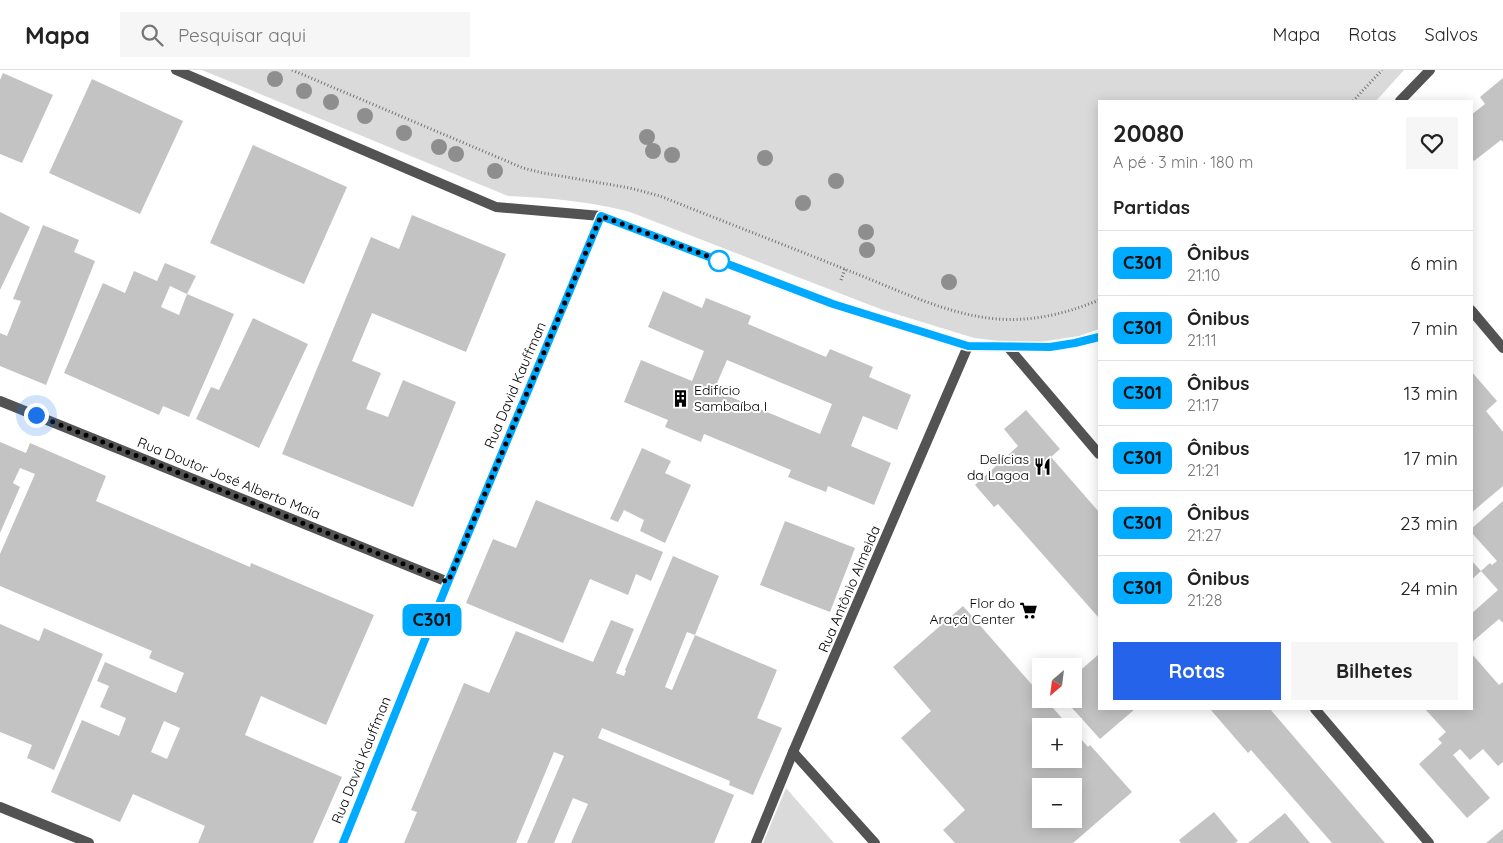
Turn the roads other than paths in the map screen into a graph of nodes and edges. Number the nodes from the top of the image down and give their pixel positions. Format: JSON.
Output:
{"nodes":[{"id":1,"x":176,"y":70,"type":"edge"},
{"id":2,"x":1430,"y":70,"type":"edge"},
{"id":3,"x":1401,"y":100,"type":"edge"},
{"id":4,"x":601,"y":216,"type":"junction"},
{"id":5,"x":1473,"y":312,"type":"edge"},
{"id":6,"x":1098,"y":337,"type":"edge"},
{"id":7,"x":968,"y":346,"type":"junction"},
{"id":8,"x":1008,"y":347,"type":"junction"},
{"id":9,"x":1503,"y":348,"type":"edge"},
{"id":10,"x":0,"y":401,"type":"edge"},
{"id":11,"x":1098,"y":453,"type":"edge"},
{"id":12,"x":448,"y":582,"type":"junction"},
{"id":13,"x":1316,"y":710,"type":"edge"},
{"id":14,"x":793,"y":752,"type":"junction"},
{"id":15,"x":0,"y":807,"type":"edge"},
{"id":16,"x":89,"y":843,"type":"edge"},
{"id":17,"x":342,"y":843,"type":"edge"},
{"id":18,"x":756,"y":843,"type":"edge"},
{"id":19,"x":875,"y":843,"type":"edge"},
{"id":20,"x":1429,"y":843,"type":"edge"}],
"edges":[{"from":1,"to":4,"type":"street"},
{"from":2,"to":3,"type":"street"},
{"from":4,"to":7,"type":"street"},
{"from":4,"to":12,"type":"street","name":"Rua David Kauffman"},
{"from":5,"to":9,"type":"street"},
{"from":6,"to":8,"type":"street"},
{"from":7,"to":8,"type":"street"},
{"from":7,"to":14,"type":"street","name":"Rua Antônio Almeida"},
{"from":8,"to":11,"type":"street"},
{"from":10,"to":12,"type":"street","name":"Rua Doutor José Alberto Maia"},
{"from":12,"to":17,"type":"street","name":"Rua David Kauffman"},
{"from":13,"to":20,"type":"street"},
{"from":14,"to":18,"type":"street","name":"Rua Antônio Almeida"},
{"from":14,"to":19,"type":"street"},
{"from":15,"to":16,"type":"street"}]}
